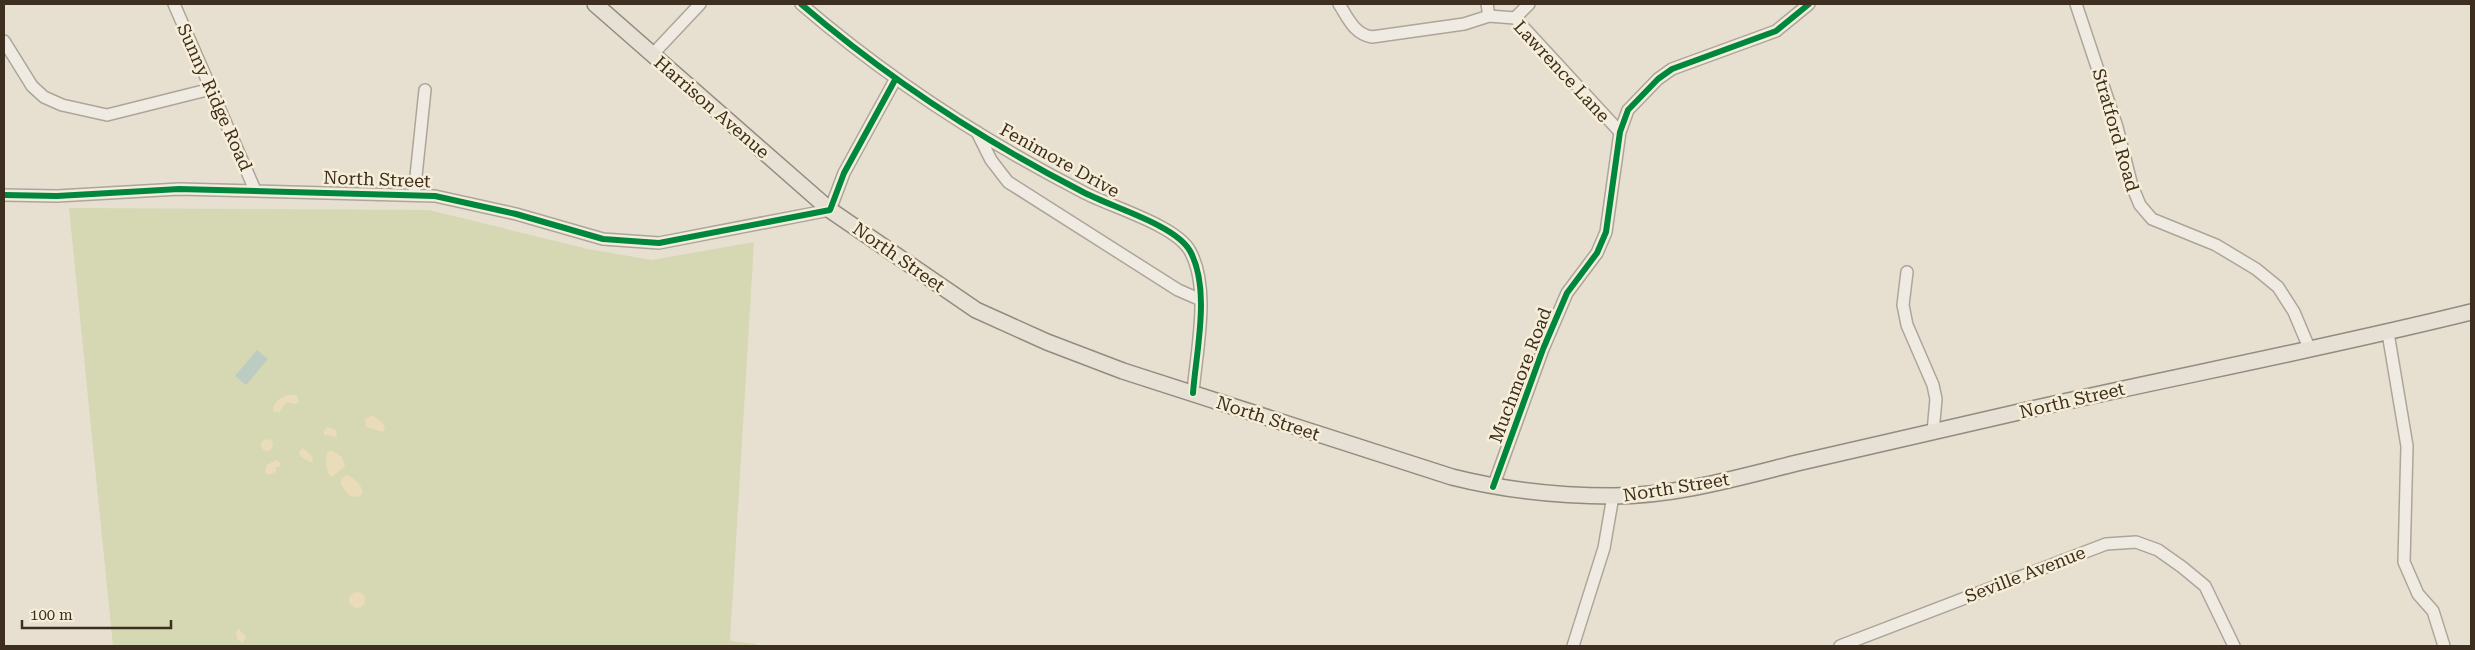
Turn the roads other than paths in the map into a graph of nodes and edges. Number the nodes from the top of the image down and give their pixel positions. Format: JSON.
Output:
{"nodes":[{"id":1,"x":174,"y":4,"type":"edge"},
{"id":2,"x":595,"y":4,"type":"edge"},
{"id":3,"x":700,"y":4,"type":"edge"},
{"id":4,"x":801,"y":4,"type":"edge"},
{"id":5,"x":1339,"y":4,"type":"edge"},
{"id":6,"x":1487,"y":4,"type":"edge"},
{"id":7,"x":1529,"y":4,"type":"edge"},
{"id":8,"x":1809,"y":4,"type":"edge"},
{"id":9,"x":2076,"y":4,"type":"edge"},
{"id":10,"x":1489,"y":16,"type":"junction"},
{"id":11,"x":1515,"y":18,"type":"junction"},
{"id":12,"x":4,"y":41,"type":"edge"},
{"id":13,"x":652,"y":55,"type":"junction"},
{"id":14,"x":896,"y":80,"type":"junction"},
{"id":15,"x":211,"y":89,"type":"junction"},
{"id":16,"x":425,"y":90,"type":"dead end"},
{"id":17,"x":977,"y":131,"type":"junction"},
{"id":18,"x":1620,"y":132,"type":"junction"},
{"id":19,"x":255,"y":190,"type":"junction"},
{"id":20,"x":4,"y":195,"type":"edge"},
{"id":21,"x":414,"y":195,"type":"junction"},
{"id":22,"x":830,"y":210,"type":"junction"},
{"id":23,"x":1907,"y":272,"type":"dead end"},
{"id":24,"x":1201,"y":300,"type":"junction"},
{"id":25,"x":2471,"y":312,"type":"edge"},
{"id":26,"x":2388,"y":332,"type":"junction"},
{"id":27,"x":2310,"y":350,"type":"junction"},
{"id":28,"x":1193,"y":393,"type":"junction"},
{"id":29,"x":1932,"y":432,"type":"junction"},
{"id":30,"x":1493,"y":487,"type":"junction"},
{"id":31,"x":1613,"y":496,"type":"junction"},
{"id":32,"x":1573,"y":646,"type":"edge"},
{"id":33,"x":1840,"y":646,"type":"edge"},
{"id":34,"x":2234,"y":646,"type":"edge"},
{"id":35,"x":2444,"y":646,"type":"edge"}],
"edges":[{"from":1,"to":15,"type":"street","name":"Sunny Ridge Road"},
{"from":2,"to":13,"type":"main road","name":"Harrison Avenue"},
{"from":3,"to":13,"type":"street"},
{"from":4,"to":14,"type":"street","name":"Fenimore Drive"},
{"from":5,"to":10,"type":"street","name":"Lawrence Lane"},
{"from":6,"to":10,"type":"street"},
{"from":7,"to":11,"type":"street"},
{"from":8,"to":18,"type":"street","name":"Muchmore Road"},
{"from":9,"to":27,"type":"street","name":"Stratford Road"},
{"from":10,"to":11,"type":"street","name":"Lawrence Lane"},
{"from":11,"to":18,"type":"street","name":"Lawrence Lane"},
{"from":12,"to":15,"type":"street"},
{"from":13,"to":22,"type":"main road","name":"Harrison Avenue"},
{"from":14,"to":17,"type":"street","name":"Fenimore Drive"},
{"from":14,"to":22,"type":"street"},
{"from":15,"to":19,"type":"street","name":"Sunny Ridge Road"},
{"from":16,"to":21,"type":"street"},
{"from":17,"to":24,"type":"street","name":"Fenimore Drive"},
{"from":17,"to":24,"type":"street","name":"Fenimore Drive"},
{"from":18,"to":30,"type":"street","name":"Muchmore Road"},
{"from":19,"to":20,"type":"street","name":"North Street"},
{"from":19,"to":21,"type":"street","name":"North Street"},
{"from":21,"to":22,"type":"street","name":"North Street"},
{"from":22,"to":28,"type":"main road","name":"North Street"},
{"from":23,"to":29,"type":"street"},
{"from":24,"to":28,"type":"street","name":"Fenimore Drive"},
{"from":25,"to":26,"type":"main road","name":"North Street"},
{"from":26,"to":27,"type":"main road","name":"North Street"},
{"from":26,"to":35,"type":"street"},
{"from":27,"to":29,"type":"main road","name":"North Street"},
{"from":28,"to":30,"type":"main road","name":"North Street"},
{"from":29,"to":31,"type":"main road","name":"North Street"},
{"from":30,"to":31,"type":"main road","name":"North Street"},
{"from":31,"to":32,"type":"street"},
{"from":33,"to":34,"type":"street","name":"Seville Avenue"}]}
